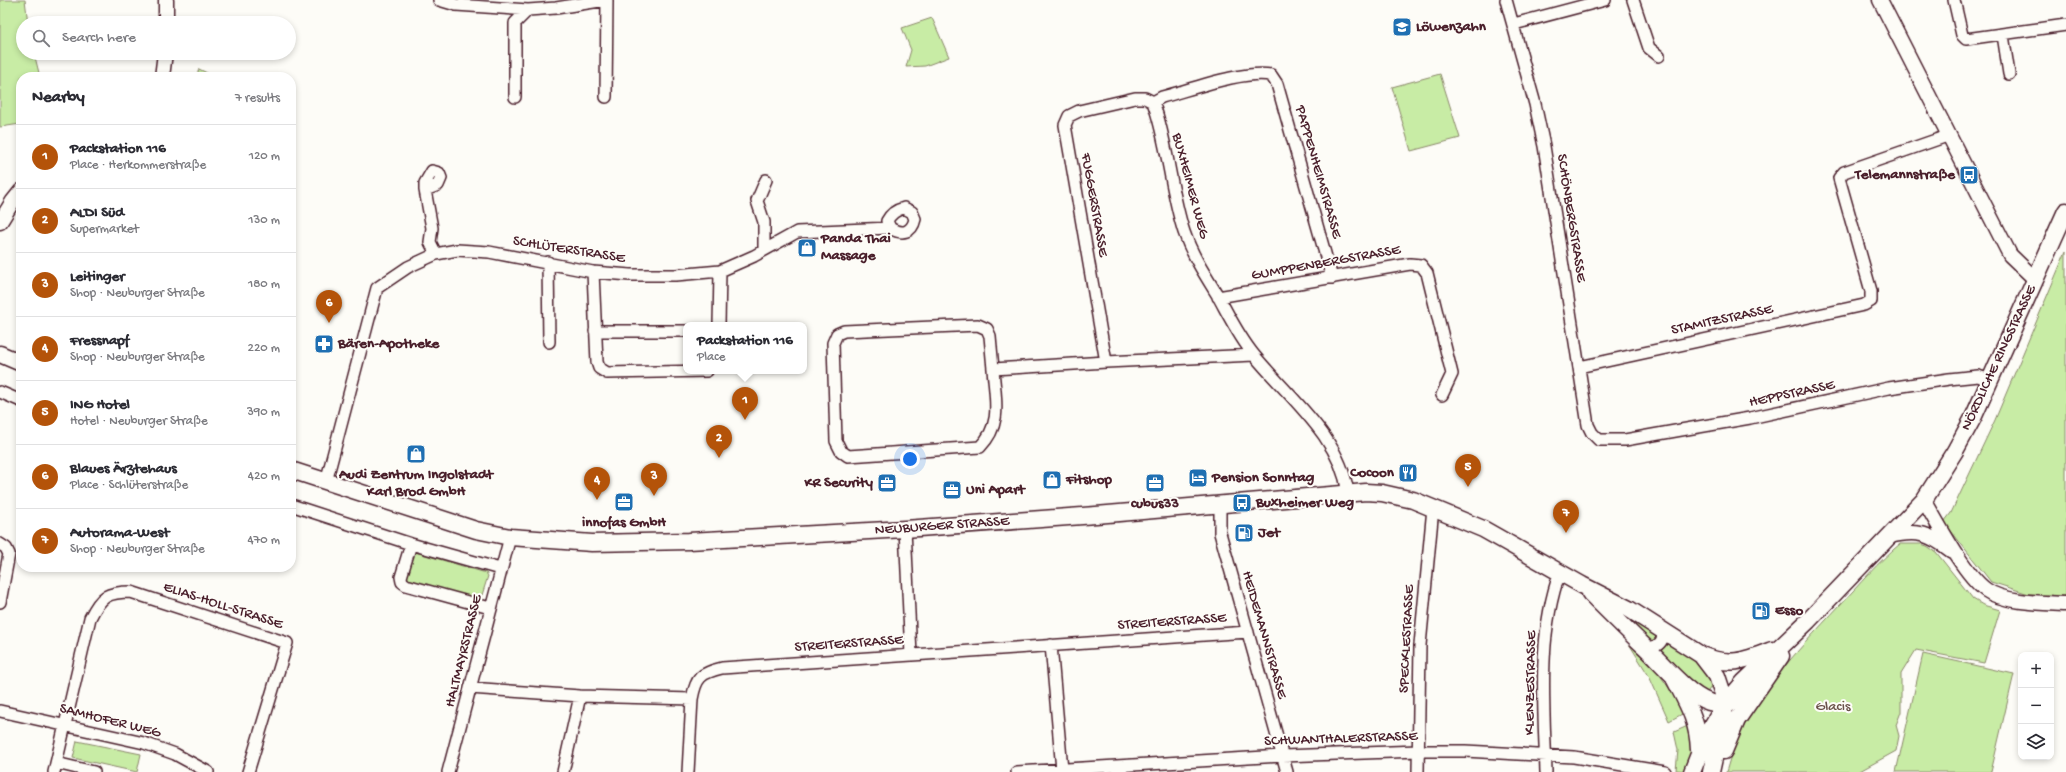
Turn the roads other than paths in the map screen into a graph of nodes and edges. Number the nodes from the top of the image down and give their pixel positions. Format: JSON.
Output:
{"nodes":[{"id":1,"x":166,"y":0,"type":"edge"},
{"id":2,"x":439,"y":0,"type":"edge"},
{"id":3,"x":606,"y":0,"type":"edge"},
{"id":4,"x":1506,"y":0,"type":"edge"},
{"id":5,"x":1605,"y":0,"type":"edge"},
{"id":6,"x":1633,"y":0,"type":"edge"},
{"id":7,"x":1880,"y":0,"type":"edge"},
{"id":8,"x":1954,"y":0,"type":"edge"},
{"id":9,"x":528,"y":10,"type":"junction"},
{"id":10,"x":166,"y":16,"type":"edge"},
{"id":11,"x":1514,"y":24,"type":"junction"},
{"id":12,"x":2066,"y":25,"type":"edge"},
{"id":13,"x":2003,"y":35,"type":"junction"},
{"id":14,"x":1659,"y":56,"type":"dead end"},
{"id":15,"x":164,"y":60,"type":"edge"},
{"id":16,"x":163,"y":72,"type":"edge"},
{"id":17,"x":2009,"y":74,"type":"dead end"},
{"id":18,"x":515,"y":97,"type":"dead end"},
{"id":19,"x":606,"y":97,"type":"dead end"},
{"id":20,"x":1153,"y":102,"type":"junction"},
{"id":21,"x":1950,"y":135,"type":"junction"},
{"id":22,"x":766,"y":180,"type":"dead end"},
{"id":23,"x":425,"y":190,"type":"dead end"},
{"id":24,"x":16,"y":197,"type":"edge"},
{"id":25,"x":2066,"y":211,"type":"edge"},
{"id":26,"x":0,"y":222,"type":"edge"},
{"id":27,"x":890,"y":228,"type":"dead end"},
{"id":28,"x":764,"y":249,"type":"junction"},
{"id":29,"x":436,"y":254,"type":"junction"},
{"id":30,"x":548,"y":262,"type":"junction"},
{"id":31,"x":720,"y":271,"type":"junction"},
{"id":32,"x":593,"y":272,"type":"junction"},
{"id":33,"x":1332,"y":278,"type":"junction"},
{"id":34,"x":2035,"y":279,"type":"junction"},
{"id":35,"x":1218,"y":297,"type":"junction"},
{"id":36,"x":720,"y":322,"type":"edge"},
{"id":37,"x":595,"y":331,"type":"junction"},
{"id":38,"x":683,"y":331,"type":"edge"},
{"id":39,"x":549,"y":342,"type":"dead end"},
{"id":40,"x":0,"y":354,"type":"edge"},
{"id":41,"x":1254,"y":355,"type":"junction"},
{"id":42,"x":16,"y":361,"type":"edge"},
{"id":43,"x":1106,"y":362,"type":"junction"},
{"id":44,"x":1579,"y":367,"type":"junction"},
{"id":45,"x":993,"y":369,"type":"junction"},
{"id":46,"x":683,"y":371,"type":"edge"},
{"id":47,"x":1990,"y":380,"type":"junction"},
{"id":48,"x":0,"y":392,"type":"edge"},
{"id":49,"x":1442,"y":395,"type":"dead end"},
{"id":50,"x":16,"y":399,"type":"edge"},
{"id":51,"x":1599,"y":440,"type":"joint"},
{"id":52,"x":296,"y":472,"type":"edge"},
{"id":53,"x":326,"y":482,"type":"junction"},
{"id":54,"x":1348,"y":493,"type":"junction"},
{"id":55,"x":1924,"y":500,"type":"junction"},
{"id":56,"x":1220,"y":505,"type":"junction"},
{"id":57,"x":296,"y":507,"type":"edge"},
{"id":58,"x":1433,"y":508,"type":"junction"},
{"id":59,"x":905,"y":528,"type":"junction"},
{"id":60,"x":1890,"y":536,"type":"junction"},
{"id":61,"x":510,"y":537,"type":"junction"},
{"id":62,"x":0,"y":544,"type":"edge"},
{"id":63,"x":411,"y":544,"type":"junction"},
{"id":64,"x":1956,"y":554,"type":"junction"},
{"id":65,"x":500,"y":569,"type":"junction"},
{"id":66,"x":1560,"y":572,"type":"junction"},
{"id":67,"x":1582,"y":585,"type":"junction"},
{"id":68,"x":0,"y":602,"type":"edge"},
{"id":69,"x":2066,"y":604,"type":"edge"},
{"id":70,"x":490,"y":608,"type":"junction"},
{"id":71,"x":1802,"y":628,"type":"junction"},
{"id":72,"x":1662,"y":630,"type":"junction"},
{"id":73,"x":1248,"y":632,"type":"junction"},
{"id":74,"x":1051,"y":645,"type":"junction"},
{"id":75,"x":1645,"y":647,"type":"junction"},
{"id":76,"x":1779,"y":647,"type":"junction"},
{"id":77,"x":911,"y":655,"type":"junction"},
{"id":78,"x":1701,"y":655,"type":"junction"},
{"id":79,"x":1672,"y":675,"type":"junction"},
{"id":80,"x":470,"y":688,"type":"junction"},
{"id":81,"x":1756,"y":692,"type":"junction"},
{"id":82,"x":580,"y":696,"type":"junction"},
{"id":83,"x":692,"y":699,"type":"junction"},
{"id":84,"x":1726,"y":703,"type":"junction"},
{"id":85,"x":0,"y":711,"type":"edge"},
{"id":86,"x":64,"y":725,"type":"junction"},
{"id":87,"x":1418,"y":751,"type":"junction"},
{"id":88,"x":1699,"y":752,"type":"junction"},
{"id":89,"x":1283,"y":756,"type":"junction"},
{"id":90,"x":1545,"y":756,"type":"junction"},
{"id":91,"x":55,"y":768,"type":"edge"},
{"id":92,"x":1171,"y":768,"type":"edge"},
{"id":93,"x":1062,"y":770,"type":"junction"},
{"id":94,"x":94,"y":772,"type":"edge"},
{"id":95,"x":208,"y":772,"type":"edge"},
{"id":96,"x":248,"y":772,"type":"edge"},
{"id":97,"x":448,"y":772,"type":"edge"},
{"id":98,"x":564,"y":772,"type":"edge"},
{"id":99,"x":688,"y":772,"type":"edge"},
{"id":100,"x":1017,"y":772,"type":"edge"},
{"id":101,"x":1287,"y":772,"type":"edge"},
{"id":102,"x":1418,"y":772,"type":"edge"},
{"id":103,"x":1546,"y":772,"type":"edge"},
{"id":104,"x":1665,"y":772,"type":"edge"},
{"id":105,"x":1692,"y":772,"type":"edge"},
{"id":106,"x":1711,"y":772,"type":"edge"},
{"id":107,"x":1715,"y":772,"type":"edge"}],
"edges":[{"from":1,"to":10,"type":"street"},
{"from":2,"to":9,"type":"street"},
{"from":3,"to":9,"type":"street"},
{"from":3,"to":19,"type":"street"},
{"from":4,"to":11,"type":"street","name":"SCHÖNBERGSTRASSE"},
{"from":5,"to":11,"type":"street"},
{"from":6,"to":14,"type":"street"},
{"from":7,"to":21,"type":"street"},
{"from":8,"to":13,"type":"street"},
{"from":9,"to":18,"type":"street"},
{"from":11,"to":44,"type":"street","name":"SCHÖNBERGSTRASSE"},
{"from":12,"to":13,"type":"street"},
{"from":13,"to":17,"type":"street"},
{"from":15,"to":16,"type":"street"},
{"from":20,"to":33,"type":"street","name":"PAPPENHEIMSTRASSE"},
{"from":20,"to":35,"type":"street","name":"BUXHEIMER WEG"},
{"from":20,"to":43,"type":"street","name":"FUGGERSTRASSE"},
{"from":21,"to":34,"type":"street"},
{"from":21,"to":44,"type":"street","name":"STAMITZSTRASSE"},
{"from":22,"to":28,"type":"street"},
{"from":23,"to":29,"type":"street"},
{"from":24,"to":26,"type":"street"},
{"from":25,"to":34,"type":"main road","name":"NÖRDLICHE RINGSTRASSE"},
{"from":27,"to":28,"type":"street","name":"SCHLÜTERSTRASSE"},
{"from":28,"to":31,"type":"street","name":"SCHLÜTERSTRASSE"},
{"from":29,"to":30,"type":"street","name":"SCHLÜTERSTRASSE"},
{"from":29,"to":53,"type":"street","name":"SCHLÜTERSTRASSE"},
{"from":30,"to":32,"type":"street","name":"SCHLÜTERSTRASSE"},
{"from":30,"to":39,"type":"street"},
{"from":31,"to":32,"type":"street","name":"SCHLÜTERSTRASSE"},
{"from":31,"to":36,"type":"street"},
{"from":32,"to":37,"type":"street"},
{"from":33,"to":35,"type":"street","name":"GUMPPENBERGSTRASSE"},
{"from":33,"to":49,"type":"street","name":"GUMPPENBERGSTRASSE"},
{"from":34,"to":47,"type":"main road","name":"NÖRDLICHE RINGSTRASSE"},
{"from":35,"to":41,"type":"street","name":"BUXHEIMER WEG"},
{"from":37,"to":38,"type":"street"},
{"from":37,"to":46,"type":"street"},
{"from":40,"to":42,"type":"main road"},
{"from":41,"to":43,"type":"street"},
{"from":41,"to":54,"type":"street","name":"BUXHEIMER WEG"},
{"from":43,"to":45,"type":"street"},
{"from":44,"to":51,"type":"street","name":"SCHÖNBERGSTRASSE"},
{"from":45,"to":45,"type":"street"},
{"from":47,"to":51,"type":"street","name":"HEPPSTRASSE"},
{"from":47,"to":55,"type":"main road","name":"NÖRDLICHE RINGSTRASSE"},
{"from":48,"to":50,"type":"street"},
{"from":52,"to":53,"type":"main road","name":"NEUBURGER STRASSE"},
{"from":53,"to":61,"type":"main road","name":"NEUBURGER STRASSE"},
{"from":54,"to":56,"type":"main road","name":"NEUBURGER STRASSE"},
{"from":54,"to":58,"type":"main road","name":"NEUBURGER STRASSE"},
{"from":55,"to":60,"type":"main road","name":"NÖRDLICHE RINGSTRASSE"},
{"from":55,"to":64,"type":"street"},
{"from":56,"to":59,"type":"main road","name":"NEUBURGER STRASSE"},
{"from":56,"to":73,"type":"street","name":"HEIDEMANNSTRASSE"},
{"from":57,"to":63,"type":"street"},
{"from":58,"to":66,"type":"main road","name":"NEUBURGER STRASSE"},
{"from":58,"to":87,"type":"street","name":"SPECKLESTRASSE"},
{"from":59,"to":61,"type":"main road","name":"NEUBURGER STRASSE"},
{"from":59,"to":77,"type":"street"},
{"from":60,"to":64,"type":"street"},
{"from":60,"to":71,"type":"main road","name":"NÖRDLICHE RINGSTRASSE"},
{"from":61,"to":65,"type":"street","name":"HALTMAYRSTRASSE"},
{"from":62,"to":68,"type":"street"},
{"from":63,"to":65,"type":"street"},
{"from":63,"to":70,"type":"street"},
{"from":64,"to":69,"type":"street"},
{"from":65,"to":70,"type":"street","name":"HALTMAYRSTRASSE"},
{"from":66,"to":67,"type":"main road","name":"NEUBURGER STRASSE"},
{"from":66,"to":90,"type":"street","name":"KLENZESTRASSE"},
{"from":67,"to":72,"type":"main road","name":"NEUBURGER STRASSE"},
{"from":67,"to":75,"type":"main road","name":"NEUBURGER STRASSE"},
{"from":70,"to":80,"type":"street","name":"HALTMAYRSTRASSE"},
{"from":71,"to":76,"type":"main road"},
{"from":71,"to":81,"type":"main road"},
{"from":72,"to":75,"type":"street"},
{"from":72,"to":78,"type":"main road","name":"NEUBURGER STRASSE"},
{"from":73,"to":74,"type":"street","name":"STREITERSTRASSE"},
{"from":73,"to":89,"type":"street","name":"HEIDEMANNSTRASSE"},
{"from":74,"to":77,"type":"street","name":"STREITERSTRASSE"},
{"from":74,"to":93,"type":"street"},
{"from":75,"to":79,"type":"main road","name":"NEUBURGER STRASSE"},
{"from":76,"to":78,"type":"main road","name":"NEUBURGER STRASSE"},
{"from":76,"to":84,"type":"main road"},
{"from":77,"to":83,"type":"street","name":"STREITERSTRASSE"},
{"from":78,"to":84,"type":"main road","name":"NEUBURGER STRASSE"},
{"from":79,"to":84,"type":"main road","name":"NEUBURGER STRASSE"},
{"from":79,"to":88,"type":"main road","name":"NEUBURGER STRASSE"},
{"from":80,"to":82,"type":"street"},
{"from":80,"to":97,"type":"street","name":"HALTMAYRSTRASSE"},
{"from":81,"to":84,"type":"main road","name":"NEUBURGER STRASSE"},
{"from":81,"to":107,"type":"main road"},
{"from":82,"to":83,"type":"street"},
{"from":82,"to":98,"type":"street"},
{"from":83,"to":99,"type":"street","name":"STREITERSTRASSE"},
{"from":84,"to":88,"type":"main road"},
{"from":84,"to":106,"type":"main road"},
{"from":85,"to":86,"type":"street","name":"SAMHOFER WEG"},
{"from":86,"to":91,"type":"street"},
{"from":86,"to":95,"type":"street","name":"SAMHOFER WEG"},
{"from":86,"to":96,"type":"street","name":"ELIAS-HOLL-STRASSE"},
{"from":87,"to":89,"type":"street","name":"SCHWANTHALERSTRASSE"},
{"from":87,"to":90,"type":"street","name":"SCHWANTHALERSTRASSE"},
{"from":87,"to":102,"type":"street","name":"SPECKLESTRASSE"},
{"from":88,"to":105,"type":"main road"},
{"from":89,"to":92,"type":"street","name":"SCHWANTHALERSTRASSE"},
{"from":89,"to":101,"type":"street","name":"HEIDEMANNSTRASSE"},
{"from":90,"to":103,"type":"street","name":"KLENZESTRASSE"},
{"from":90,"to":104,"type":"street","name":"SCHWANTHALERSTRASSE"},
{"from":91,"to":94,"type":"street"},
{"from":92,"to":93,"type":"street","name":"SCHWANTHALERSTRASSE"},
{"from":93,"to":100,"type":"street","name":"SCHWANTHALERSTRASSE"}]}
